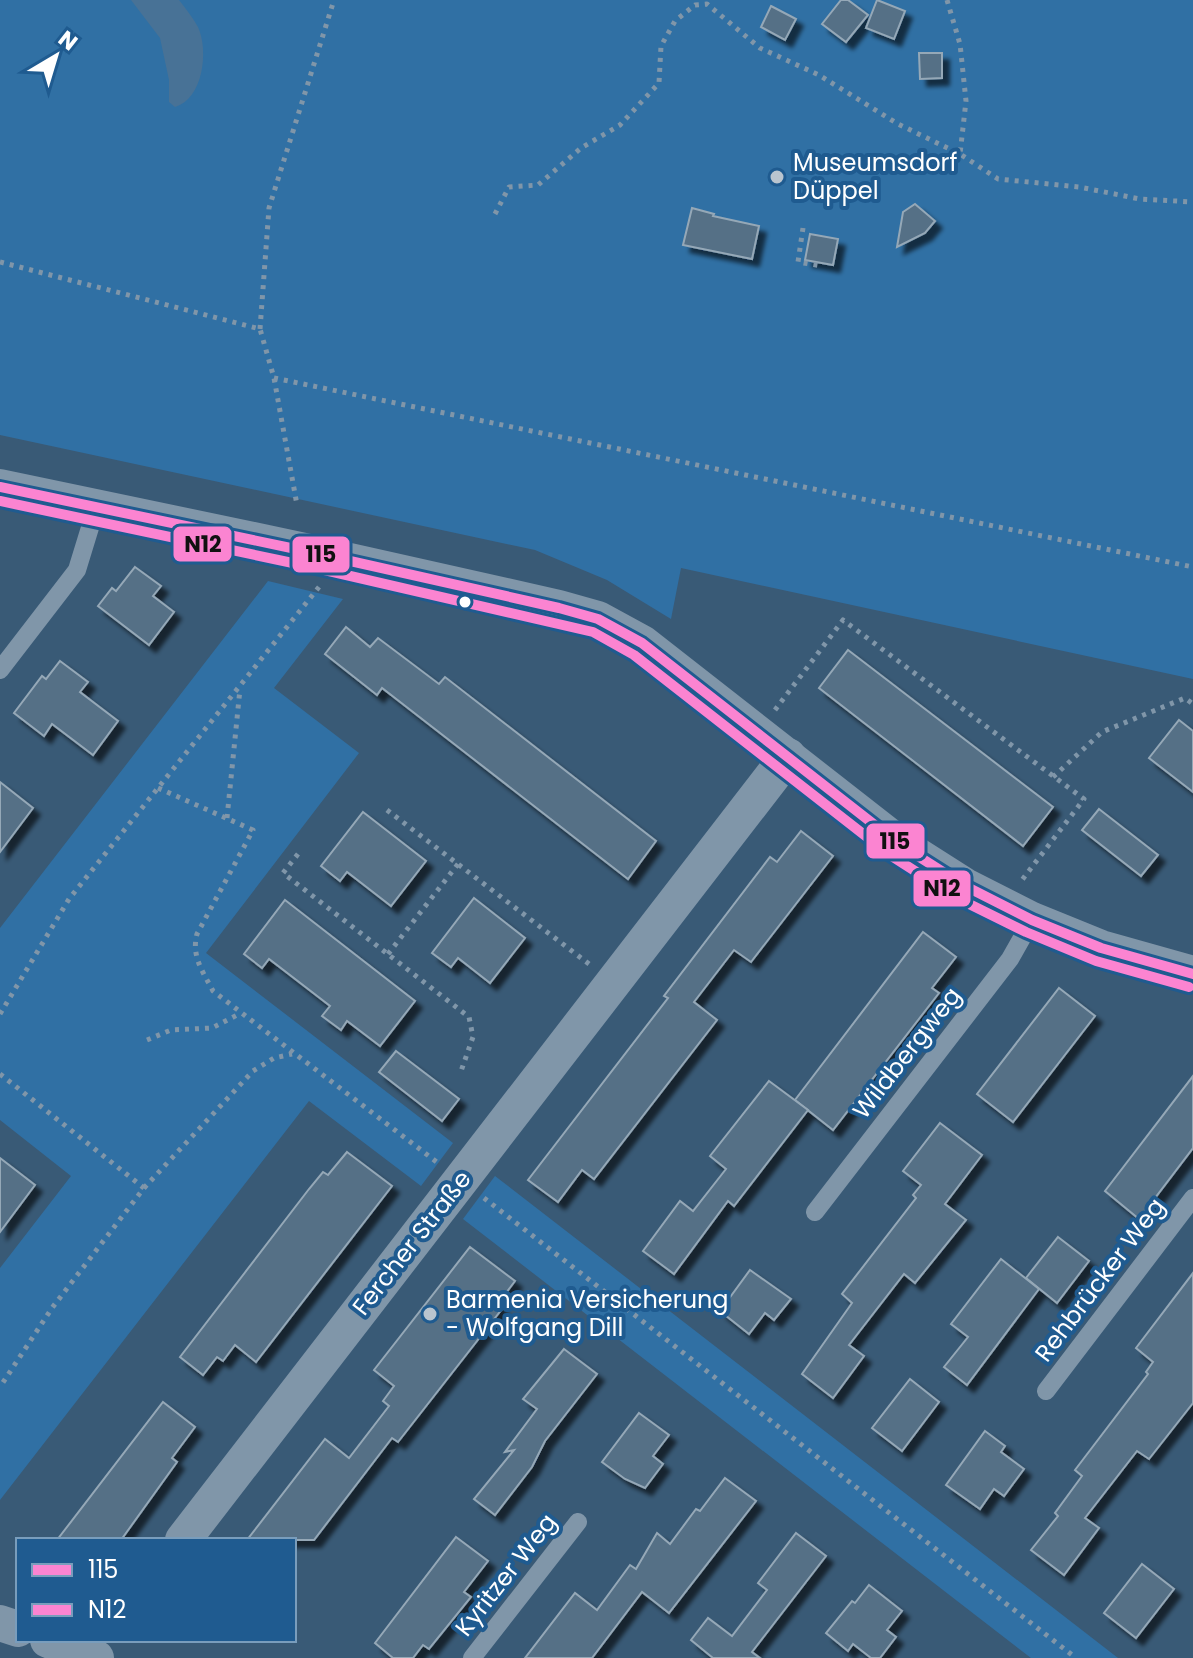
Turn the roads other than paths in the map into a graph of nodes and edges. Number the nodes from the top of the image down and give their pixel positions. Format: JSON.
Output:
{"nodes":[{"id":1,"x":0,"y":487,"type":"edge"},
{"id":2,"x":96,"y":508,"type":"junction"},
{"id":3,"x":0,"y":670,"type":"edge"},
{"id":4,"x":788,"y":756,"type":"junction"},
{"id":5,"x":1032,"y":920,"type":"junction"},
{"id":6,"x":1193,"y":974,"type":"edge"},
{"id":7,"x":1193,"y":1198,"type":"edge"},
{"id":8,"x":815,"y":1212,"type":"dead end"},
{"id":9,"x":1046,"y":1391,"type":"dead end"},
{"id":10,"x":578,"y":1522,"type":"dead end"},
{"id":11,"x":185,"y":1538,"type":"edge"},
{"id":12,"x":56,"y":1642,"type":"edge"},
{"id":13,"x":98,"y":1652,"type":"edge"},
{"id":14,"x":472,"y":1658,"type":"edge"}],
"edges":[{"from":1,"to":2,"type":"street"},
{"from":2,"to":3,"type":"lane"},
{"from":2,"to":4,"type":"street"},
{"from":4,"to":5,"type":"street"},
{"from":4,"to":11,"type":"street","name":"Fercher Straße"},
{"from":5,"to":6,"type":"street"},
{"from":5,"to":8,"type":"lane","name":"Wildbergweg"},
{"from":7,"to":9,"type":"lane","name":"Rehbrücker Weg"},
{"from":10,"to":14,"type":"lane","name":"Kyritzer Weg"},
{"from":12,"to":13,"type":"street"}]}
